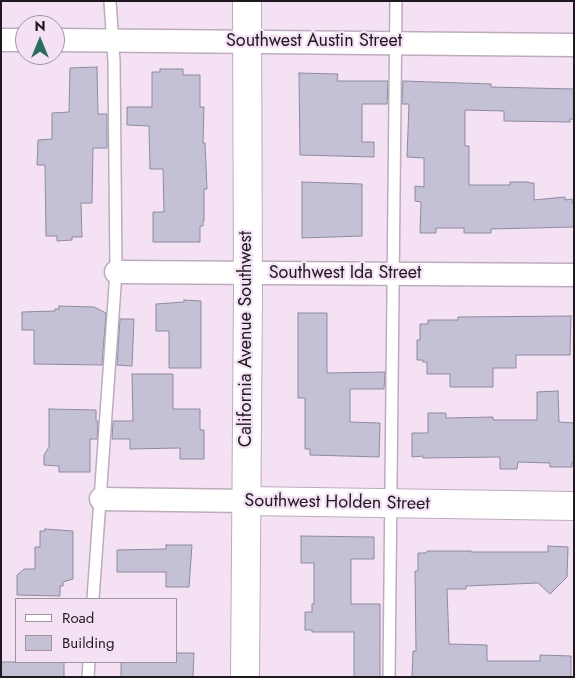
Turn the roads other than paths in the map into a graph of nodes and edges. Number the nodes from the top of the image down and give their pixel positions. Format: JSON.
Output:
{"nodes":[{"id":1,"x":110,"y":1,"type":"edge"},
{"id":2,"x":247,"y":1,"type":"edge"},
{"id":3,"x":396,"y":1,"type":"edge"},
{"id":4,"x":1,"y":40,"type":"edge"},
{"id":5,"x":15,"y":40,"type":"edge"},
{"id":6,"x":65,"y":40,"type":"edge"},
{"id":7,"x":112,"y":41,"type":"junction"},
{"id":8,"x":247,"y":42,"type":"junction"},
{"id":9,"x":395,"y":43,"type":"junction"},
{"id":10,"x":574,"y":45,"type":"edge"},
{"id":11,"x":116,"y":272,"type":"junction"},
{"id":12,"x":248,"y":274,"type":"junction"},
{"id":13,"x":392,"y":274,"type":"junction"},
{"id":14,"x":574,"y":275,"type":"edge"},
{"id":15,"x":101,"y":499,"type":"junction"},
{"id":16,"x":247,"y":501,"type":"junction"},
{"id":17,"x":390,"y":504,"type":"junction"},
{"id":18,"x":574,"y":506,"type":"edge"},
{"id":19,"x":93,"y":598,"type":"edge"},
{"id":20,"x":89,"y":663,"type":"edge"},
{"id":21,"x":88,"y":677,"type":"edge"},
{"id":22,"x":245,"y":677,"type":"edge"},
{"id":23,"x":389,"y":677,"type":"edge"}],
"edges":[{"from":1,"to":7,"type":"lane"},
{"from":2,"to":8,"type":"main road","name":"California Avenue Southwest"},
{"from":3,"to":9,"type":"lane"},
{"from":4,"to":5,"type":"street"},
{"from":6,"to":7,"type":"street","name":"Southwest Austin Street"},
{"from":7,"to":8,"type":"street","name":"Southwest Austin Street"},
{"from":7,"to":11,"type":"lane"},
{"from":8,"to":9,"type":"street","name":"Southwest Austin Street"},
{"from":8,"to":12,"type":"main road","name":"California Avenue Southwest"},
{"from":9,"to":10,"type":"street","name":"Southwest Austin Street"},
{"from":9,"to":13,"type":"lane"},
{"from":11,"to":12,"type":"street","name":"Southwest Ida Street"},
{"from":11,"to":15,"type":"lane"},
{"from":12,"to":13,"type":"street","name":"Southwest Ida Street"},
{"from":12,"to":16,"type":"main road","name":"California Avenue Southwest"},
{"from":13,"to":14,"type":"street","name":"Southwest Ida Street"},
{"from":13,"to":17,"type":"lane"},
{"from":15,"to":16,"type":"street","name":"Southwest Holden Street"},
{"from":15,"to":19,"type":"lane"},
{"from":16,"to":17,"type":"main road","name":"Southwest Holden Street"},
{"from":16,"to":22,"type":"main road","name":"California Avenue Southwest"},
{"from":17,"to":18,"type":"main road","name":"Southwest Holden Street"},
{"from":17,"to":23,"type":"lane"},
{"from":20,"to":21,"type":"lane"}]}
